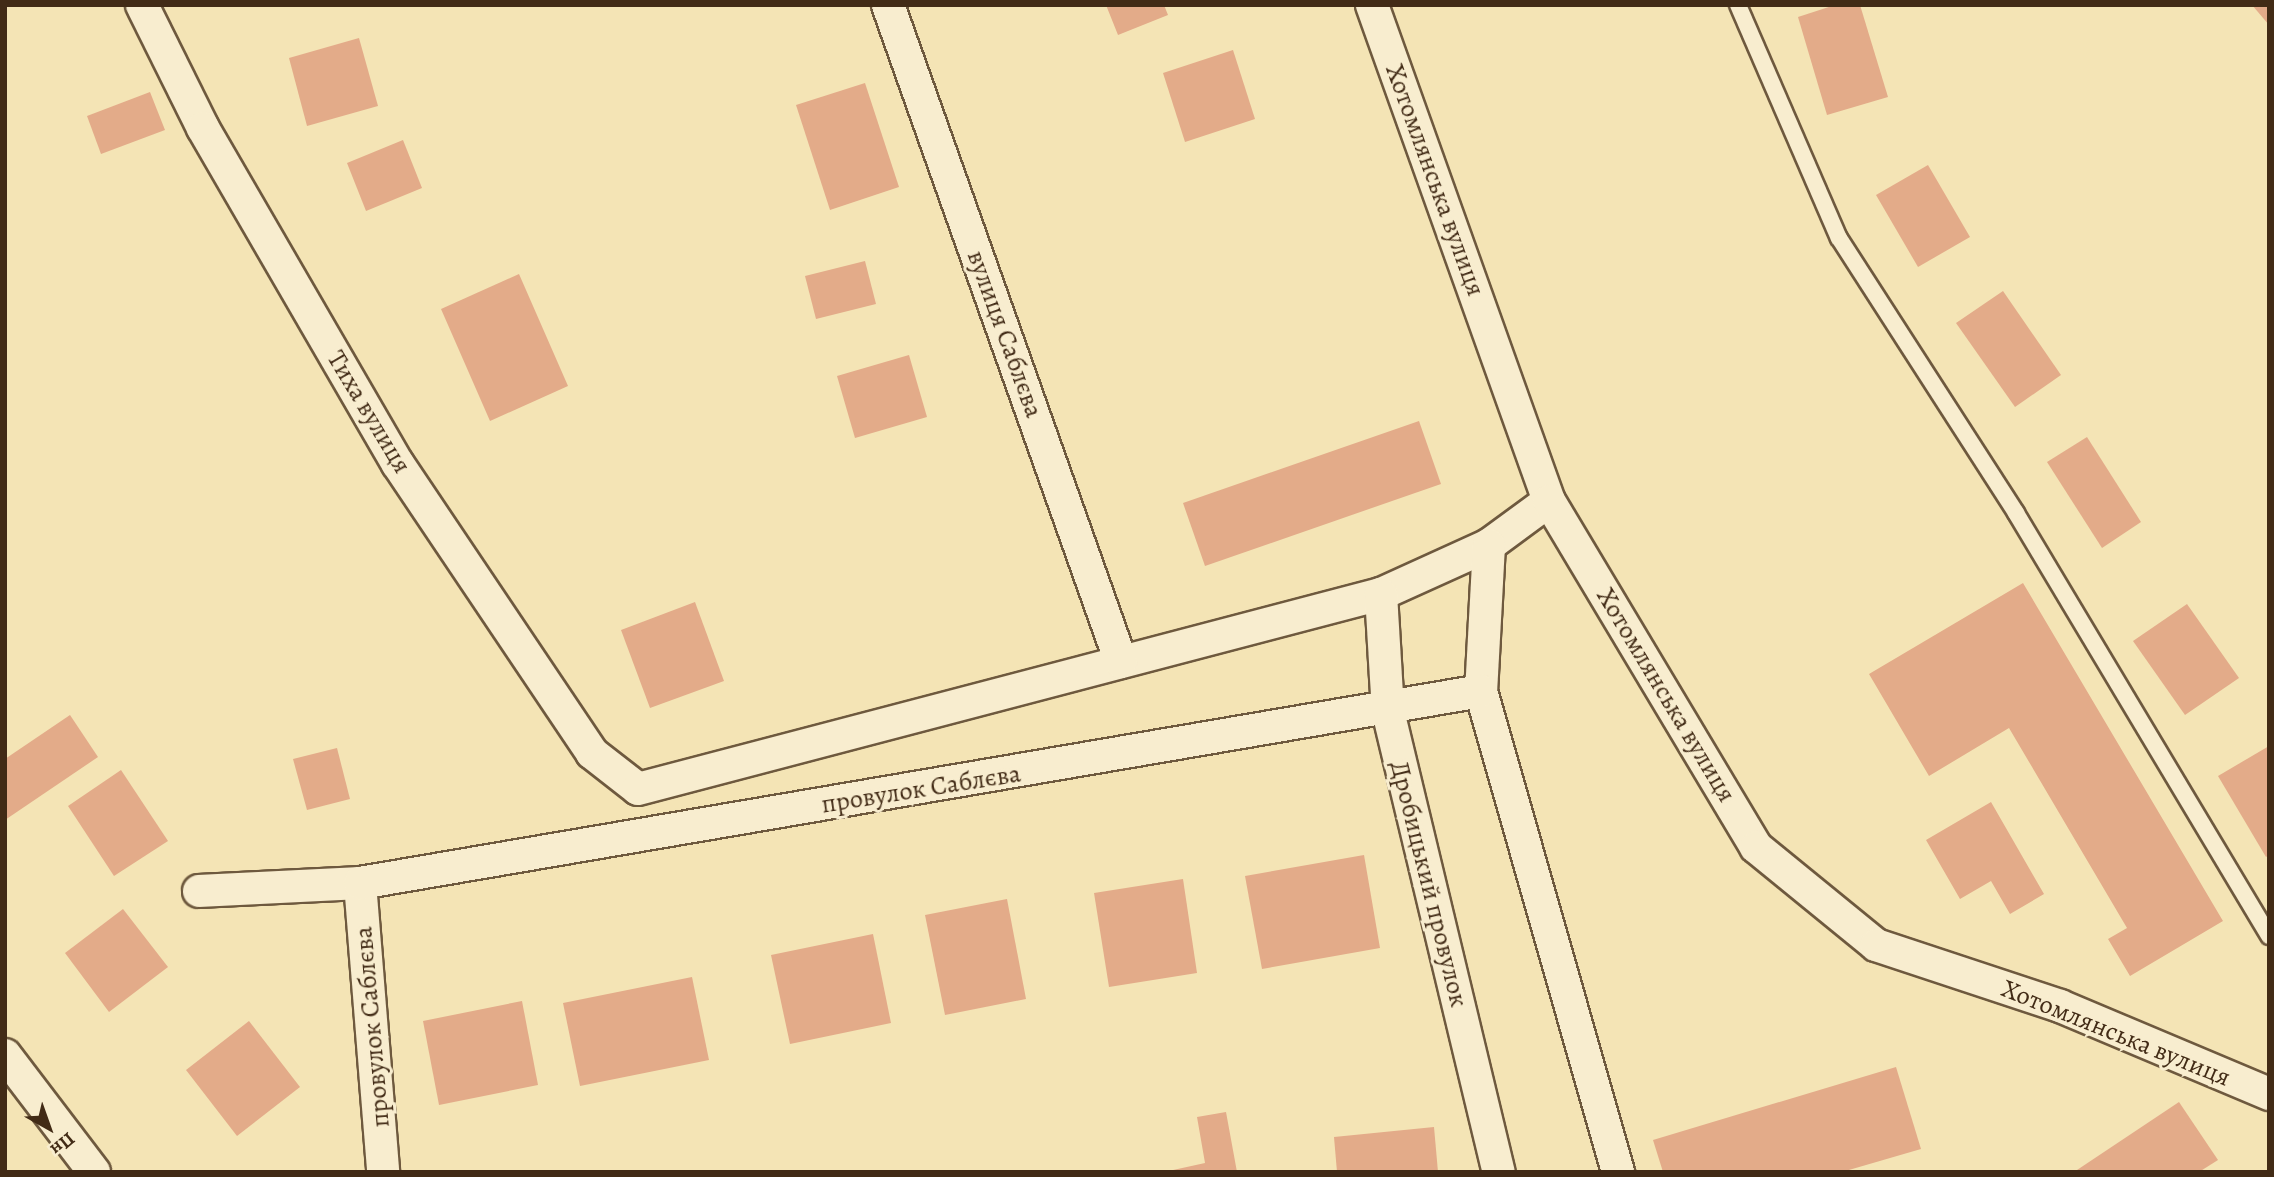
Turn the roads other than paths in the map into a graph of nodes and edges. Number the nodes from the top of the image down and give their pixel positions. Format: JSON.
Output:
{"nodes":[{"id":1,"x":142,"y":5,"type":"edge"},
{"id":2,"x":888,"y":5,"type":"edge"},
{"id":3,"x":1372,"y":5,"type":"edge"},
{"id":4,"x":1738,"y":5,"type":"edge"},
{"id":5,"x":1549,"y":501,"type":"junction"},
{"id":6,"x":1489,"y":545,"type":"junction"},
{"id":7,"x":1381,"y":594,"type":"junction"},
{"id":8,"x":1121,"y":662,"type":"junction"},
{"id":9,"x":1481,"y":691,"type":"junction"},
{"id":10,"x":1388,"y":711,"type":"junction"},
{"id":11,"x":360,"y":883,"type":"junction"},
{"id":12,"x":199,"y":891,"type":"dead end"},
{"id":13,"x":2269,"y":936,"type":"edge"},
{"id":14,"x":5,"y":1055,"type":"edge"},
{"id":15,"x":2269,"y":1094,"type":"edge"},
{"id":16,"x":94,"y":1172,"type":"edge"},
{"id":17,"x":383,"y":1172,"type":"edge"},
{"id":18,"x":1499,"y":1172,"type":"edge"},
{"id":19,"x":1618,"y":1172,"type":"edge"}],
"edges":[{"from":1,"to":8,"type":"street","name":"Тиха вулиця"},
{"from":2,"to":8,"type":"street","name":"вулиця Саблєва"},
{"from":3,"to":5,"type":"street","name":"Хотомлянська вулиця"},
{"from":4,"to":13,"type":"lane"},
{"from":5,"to":6,"type":"street"},
{"from":5,"to":15,"type":"street","name":"Хотомлянська вулиця"},
{"from":6,"to":7,"type":"street"},
{"from":6,"to":9,"type":"street"},
{"from":7,"to":8,"type":"street"},
{"from":7,"to":10,"type":"street","name":"Дробицький провулок"},
{"from":9,"to":10,"type":"street","name":"провулок Саблєва"},
{"from":9,"to":19,"type":"street"},
{"from":10,"to":11,"type":"street","name":"провулок Саблєва"},
{"from":10,"to":18,"type":"street","name":"Дробицький провулок"},
{"from":11,"to":12,"type":"street","name":"провулок Саблєва"},
{"from":11,"to":17,"type":"street","name":"провулок Саблєва"},
{"from":14,"to":16,"type":"street"}]}
